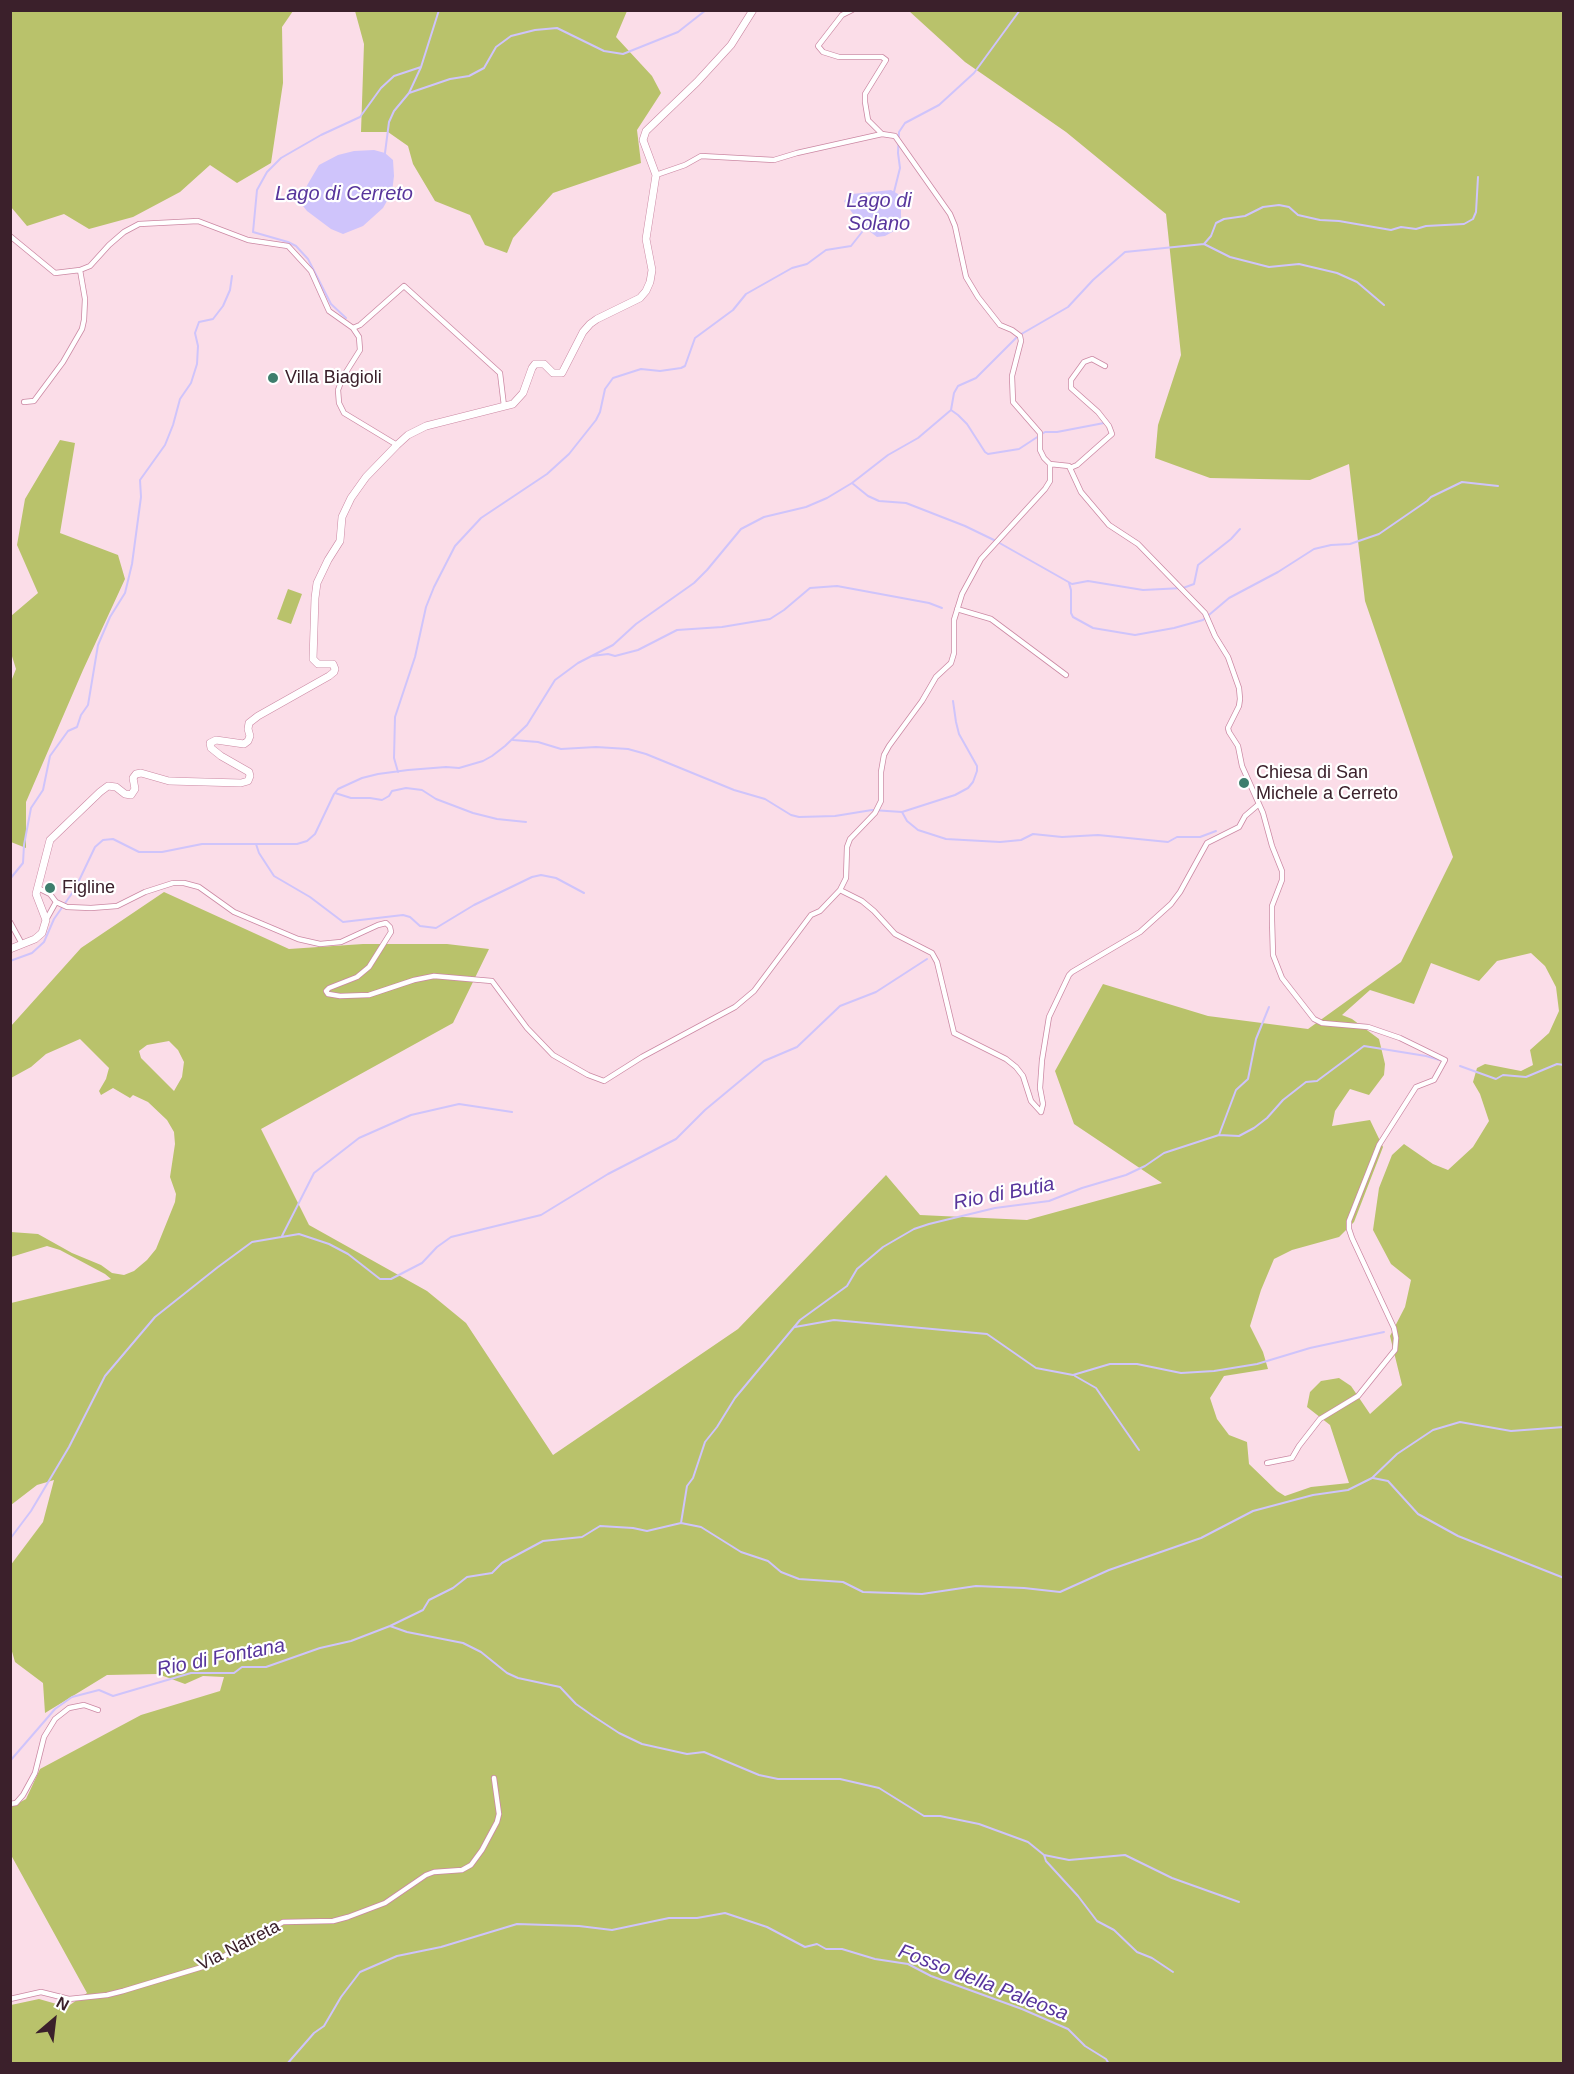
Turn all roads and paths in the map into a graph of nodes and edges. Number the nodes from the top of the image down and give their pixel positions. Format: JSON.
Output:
{"nodes":[{"id":1,"x":753,"y":10,"type":"edge"},
{"id":2,"x":852,"y":10,"type":"edge"},
{"id":3,"x":882,"y":134,"type":"junction"},
{"id":4,"x":656,"y":175,"type":"junction"},
{"id":5,"x":10,"y":236,"type":"edge"},
{"id":6,"x":81,"y":270,"type":"junction"},
{"id":7,"x":353,"y":328,"type":"junction"},
{"id":8,"x":1105,"y":366,"type":"dead end"},
{"id":9,"x":24,"y":402,"type":"dead end"},
{"id":10,"x":504,"y":406,"type":"junction"},
{"id":11,"x":397,"y":445,"type":"junction"},
{"id":12,"x":1050,"y":464,"type":"junction"},
{"id":13,"x":1070,"y":468,"type":"junction"},
{"id":14,"x":957,"y":609,"type":"junction"},
{"id":15,"x":1066,"y":675,"type":"dead end"},
{"id":16,"x":1259,"y":804,"type":"junction"},
{"id":17,"x":38,"y":888,"type":"junction"},
{"id":18,"x":840,"y":890,"type":"junction"},
{"id":19,"x":58,"y":903,"type":"junction"},
{"id":20,"x":46,"y":921,"type":"junction"},
{"id":21,"x":10,"y":922,"type":"edge"},
{"id":22,"x":22,"y":944,"type":"junction"},
{"id":23,"x":10,"y":949,"type":"edge"},
{"id":24,"x":1267,"y":1464,"type":"dead end"},
{"id":25,"x":98,"y":1710,"type":"dead end"},
{"id":26,"x":494,"y":1778,"type":"dead end"},
{"id":27,"x":10,"y":1804,"type":"edge"},
{"id":28,"x":10,"y":1999,"type":"edge"}],
"edges":[{"from":1,"to":4,"type":"street"},
{"from":2,"to":3,"type":"street"},
{"from":3,"to":4,"type":"street"},
{"from":3,"to":12,"type":"street"},
{"from":4,"to":10,"type":"street"},
{"from":5,"to":6,"type":"street"},
{"from":6,"to":7,"type":"street"},
{"from":6,"to":9,"type":"street"},
{"from":7,"to":10,"type":"street"},
{"from":7,"to":11,"type":"street"},
{"from":8,"to":13,"type":"street"},
{"from":10,"to":11,"type":"street"},
{"from":11,"to":17,"type":"street"},
{"from":12,"to":13,"type":"street"},
{"from":12,"to":14,"type":"street"},
{"from":13,"to":16,"type":"street"},
{"from":14,"to":15,"type":"street"},
{"from":14,"to":18,"type":"street"},
{"from":16,"to":18,"type":"street"},
{"from":16,"to":24,"type":"street"},
{"from":17,"to":19,"type":"street"},
{"from":17,"to":20,"type":"street"},
{"from":18,"to":19,"type":"street"},
{"from":19,"to":20,"type":"street"},
{"from":20,"to":22,"type":"street"},
{"from":21,"to":22,"type":"street"},
{"from":22,"to":23,"type":"street"},
{"from":25,"to":27,"type":"street"},
{"from":26,"to":28,"type":"street","name":"Via Natreta"}]}
